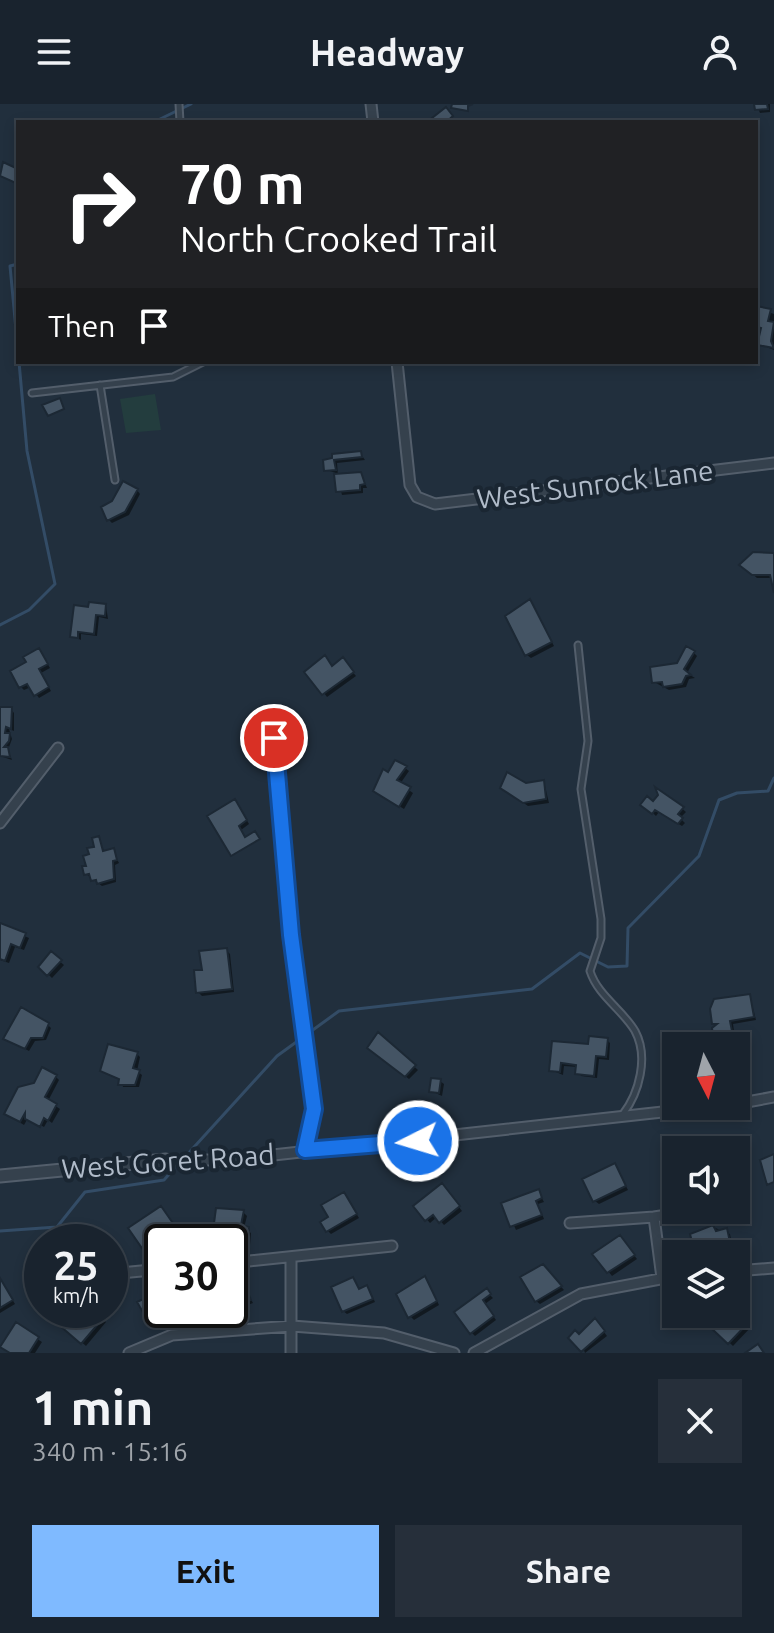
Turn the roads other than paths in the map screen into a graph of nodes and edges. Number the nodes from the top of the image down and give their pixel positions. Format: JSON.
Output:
{"nodes":[{"id":1,"x":199,"y":364,"type":"edge"},
{"id":2,"x":397,"y":364,"type":"edge"},
{"id":3,"x":100,"y":385,"type":"junction"},
{"id":4,"x":32,"y":393,"type":"dead end"},
{"id":5,"x":774,"y":463,"type":"edge"},
{"id":6,"x":115,"y":480,"type":"dead end"},
{"id":7,"x":578,"y":645,"type":"dead end"},
{"id":8,"x":274,"y":738,"type":"dead end"},
{"id":9,"x":58,"y":748,"type":"dead end"},
{"id":10,"x":0,"y":823,"type":"edge"},
{"id":11,"x":774,"y":1097,"type":"edge"},
{"id":12,"x":750,"y":1101,"type":"edge"},
{"id":13,"x":662,"y":1111,"type":"edge"},
{"id":14,"x":623,"y":1114,"type":"junction"},
{"id":15,"x":305,"y":1150,"type":"junction"},
{"id":16,"x":166,"y":1160,"type":"joint"},
{"id":17,"x":0,"y":1176,"type":"edge"},
{"id":18,"x":662,"y":1216,"type":"edge"},
{"id":19,"x":654,"y":1217,"type":"junction"},
{"id":20,"x":570,"y":1223,"type":"dead end"},
{"id":21,"x":392,"y":1246,"type":"dead end"},
{"id":22,"x":291,"y":1258,"type":"junction"},
{"id":23,"x":248,"y":1262,"type":"edge"},
{"id":24,"x":774,"y":1268,"type":"edge"},
{"id":25,"x":750,"y":1270,"type":"edge"},
{"id":26,"x":662,"y":1278,"type":"joint"},
{"id":27,"x":292,"y":1326,"type":"junction"},
{"id":28,"x":129,"y":1353,"type":"edge"},
{"id":29,"x":291,"y":1353,"type":"edge"},
{"id":30,"x":454,"y":1353,"type":"edge"},
{"id":31,"x":474,"y":1353,"type":"edge"}],
"edges":[{"from":1,"to":3,"type":"lane"},
{"from":2,"to":5,"type":"street","name":"West Sunrock Lane"},
{"from":3,"to":4,"type":"lane"},
{"from":3,"to":6,"type":"lane"},
{"from":7,"to":14,"type":"lane"},
{"from":8,"to":15,"type":"street"},
{"from":9,"to":10,"type":"street"},
{"from":11,"to":12,"type":"street"},
{"from":13,"to":14,"type":"street","name":"West Goret Road"},
{"from":14,"to":15,"type":"street","name":"West Goret Road"},
{"from":15,"to":16,"type":"street","name":"West Goret Road"},
{"from":16,"to":17,"type":"street","name":"West Goret Road"},
{"from":18,"to":19,"type":"street"},
{"from":19,"to":20,"type":"street"},
{"from":19,"to":26,"type":"street"},
{"from":21,"to":22,"type":"street"},
{"from":22,"to":23,"type":"street"},
{"from":22,"to":27,"type":"street"},
{"from":24,"to":25,"type":"street"},
{"from":26,"to":31,"type":"street"},
{"from":27,"to":28,"type":"street"},
{"from":27,"to":29,"type":"street"},
{"from":27,"to":30,"type":"street"}]}
